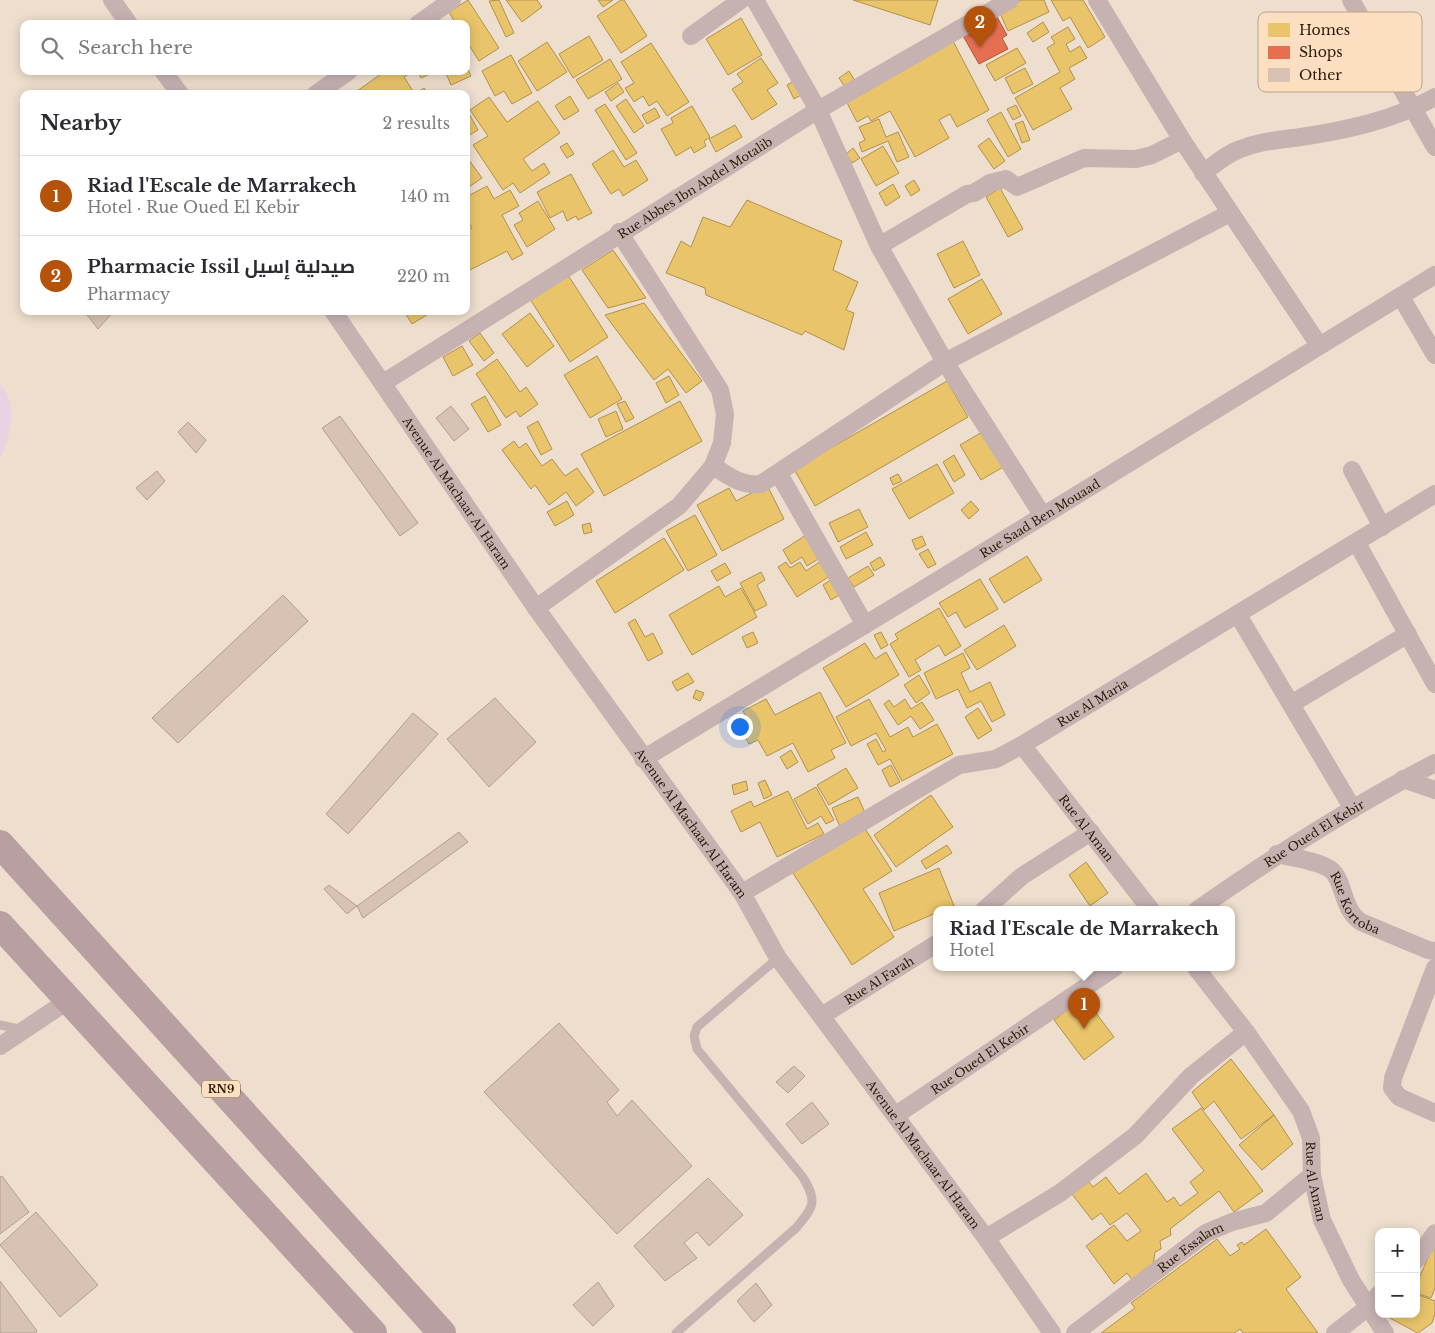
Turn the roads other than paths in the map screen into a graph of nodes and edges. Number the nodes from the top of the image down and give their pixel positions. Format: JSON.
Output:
{"nodes":[{"id":1,"x":112,"y":0,"type":"edge"},
{"id":2,"x":452,"y":0,"type":"edge"},
{"id":3,"x":741,"y":0,"type":"edge"},
{"id":4,"x":755,"y":0,"type":"edge"},
{"id":5,"x":1010,"y":0,"type":"edge"},
{"id":6,"x":1097,"y":0,"type":"edge"},
{"id":7,"x":1351,"y":0,"type":"edge"},
{"id":8,"x":1358,"y":12,"type":"edge"},
{"id":9,"x":126,"y":20,"type":"edge"},
{"id":10,"x":424,"y":20,"type":"edge"},
{"id":11,"x":690,"y":36,"type":"dead end"},
{"id":12,"x":166,"y":75,"type":"edge"},
{"id":13,"x":343,"y":75,"type":"edge"},
{"id":14,"x":177,"y":90,"type":"edge"},
{"id":15,"x":322,"y":90,"type":"edge"},
{"id":16,"x":1403,"y":92,"type":"edge"},
{"id":17,"x":1435,"y":97,"type":"edge"},
{"id":18,"x":1413,"y":109,"type":"junction"},
{"id":19,"x":818,"y":110,"type":"junction"},
{"id":20,"x":1182,"y":140,"type":"junction"},
{"id":21,"x":1435,"y":147,"type":"edge"},
{"id":22,"x":1203,"y":173,"type":"junction"},
{"id":23,"x":1230,"y":213,"type":"junction"},
{"id":24,"x":619,"y":232,"type":"junction"},
{"id":25,"x":879,"y":246,"type":"junction"},
{"id":26,"x":1435,"y":276,"type":"edge"},
{"id":27,"x":1401,"y":297,"type":"junction"},
{"id":28,"x":336,"y":315,"type":"edge"},
{"id":29,"x":1319,"y":345,"type":"junction"},
{"id":30,"x":1435,"y":355,"type":"edge"},
{"id":31,"x":945,"y":362,"type":"junction"},
{"id":32,"x":383,"y":382,"type":"junction"},
{"id":33,"x":713,"y":466,"type":"junction"},
{"id":34,"x":1352,"y":470,"type":"dead end"},
{"id":35,"x":779,"y":474,"type":"junction"},
{"id":36,"x":1435,"y":494,"type":"edge"},
{"id":37,"x":1044,"y":516,"type":"junction"},
{"id":38,"x":1382,"y":527,"type":"junction"},
{"id":39,"x":1358,"y":543,"type":"junction"},
{"id":40,"x":536,"y":608,"type":"junction"},
{"id":41,"x":1238,"y":615,"type":"junction"},
{"id":42,"x":865,"y":625,"type":"junction"},
{"id":43,"x":1408,"y":634,"type":"junction"},
{"id":44,"x":1435,"y":684,"type":"edge"},
{"id":45,"x":1291,"y":704,"type":"junction"},
{"id":46,"x":1022,"y":745,"type":"junction"},
{"id":47,"x":643,"y":758,"type":"junction"},
{"id":48,"x":1435,"y":763,"type":"edge"},
{"id":49,"x":1403,"y":780,"type":"junction"},
{"id":50,"x":1435,"y":790,"type":"edge"},
{"id":51,"x":1353,"y":809,"type":"junction"},
{"id":52,"x":1090,"y":832,"type":"junction"},
{"id":53,"x":0,"y":844,"type":"edge"},
{"id":54,"x":1277,"y":854,"type":"junction"},
{"id":55,"x":742,"y":893,"type":"junction"},
{"id":56,"x":988,"y":906,"type":"edge"},
{"id":57,"x":1148,"y":906,"type":"edge"},
{"id":58,"x":1203,"y":906,"type":"edge"},
{"id":59,"x":0,"y":925,"type":"edge"},
{"id":60,"x":933,"y":946,"type":"edge"},
{"id":61,"x":1435,"y":951,"type":"edge"},
{"id":62,"x":778,"y":958,"type":"junction"},
{"id":63,"x":1435,"y":968,"type":"edge"},
{"id":64,"x":1110,"y":971,"type":"edge"},
{"id":65,"x":1198,"y":971,"type":"edge"},
{"id":66,"x":69,"y":1000,"type":"junction"},
{"id":67,"x":823,"y":1015,"type":"junction"},
{"id":68,"x":0,"y":1025,"type":"edge"},
{"id":69,"x":24,"y":1030,"type":"junction"},
{"id":70,"x":1246,"y":1032,"type":"junction"},
{"id":71,"x":0,"y":1046,"type":"edge"},
{"id":72,"x":1435,"y":1113,"type":"edge"},
{"id":73,"x":896,"y":1115,"type":"junction"},
{"id":74,"x":1312,"y":1175,"type":"junction"},
{"id":75,"x":1435,"y":1233,"type":"edge"},
{"id":76,"x":986,"y":1238,"type":"junction"},
{"id":77,"x":1420,"y":1254,"type":"edge"},
{"id":78,"x":1375,"y":1299,"type":"edge"},
{"id":79,"x":1368,"y":1308,"type":"junction"},
{"id":80,"x":372,"y":1333,"type":"edge"},
{"id":81,"x":442,"y":1333,"type":"edge"},
{"id":82,"x":676,"y":1333,"type":"edge"},
{"id":83,"x":1052,"y":1333,"type":"edge"},
{"id":84,"x":1075,"y":1333,"type":"edge"},
{"id":85,"x":1335,"y":1333,"type":"edge"},
{"id":86,"x":1386,"y":1333,"type":"edge"}],
"edges":[{"from":1,"to":9,"type":"street"},
{"from":2,"to":10,"type":"street"},
{"from":3,"to":11,"type":"street"},
{"from":4,"to":19,"type":"street"},
{"from":5,"to":19,"type":"street","name":"Rue Abbes Ibn Abdel Motalib"},
{"from":6,"to":20,"type":"street"},
{"from":7,"to":8,"type":"street"},
{"from":12,"to":14,"type":"street"},
{"from":13,"to":15,"type":"street"},
{"from":16,"to":18,"type":"street"},
{"from":17,"to":18,"type":"street"},
{"from":18,"to":21,"type":"street"},
{"from":18,"to":22,"type":"street"},
{"from":19,"to":24,"type":"street","name":"Rue Abbes Ibn Abdel Motalib"},
{"from":19,"to":25,"type":"street"},
{"from":20,"to":22,"type":"street"},
{"from":20,"to":25,"type":"street"},
{"from":22,"to":23,"type":"street"},
{"from":23,"to":29,"type":"street"},
{"from":23,"to":31,"type":"street"},
{"from":24,"to":32,"type":"street","name":"Rue Abbes Ibn Abdel Motalib"},
{"from":24,"to":33,"type":"street"},
{"from":25,"to":31,"type":"street"},
{"from":26,"to":27,"type":"street","name":"Rue Saad Ben Mouaad"},
{"from":27,"to":29,"type":"street","name":"Rue Saad Ben Mouaad"},
{"from":27,"to":30,"type":"street"},
{"from":28,"to":32,"type":"street","name":"Avenue Al Machaar Al Haram"},
{"from":29,"to":37,"type":"street","name":"Rue Saad Ben Mouaad"},
{"from":31,"to":35,"type":"street"},
{"from":31,"to":37,"type":"street"},
{"from":32,"to":40,"type":"street","name":"Avenue Al Machaar Al Haram"},
{"from":33,"to":35,"type":"street"},
{"from":33,"to":40,"type":"street"},
{"from":34,"to":38,"type":"street"},
{"from":35,"to":42,"type":"street"},
{"from":36,"to":38,"type":"street","name":"Rue Al Maria"},
{"from":37,"to":42,"type":"street","name":"Rue Saad Ben Mouaad"},
{"from":38,"to":39,"type":"street","name":"Rue Al Maria"},
{"from":39,"to":41,"type":"street","name":"Rue Al Maria"},
{"from":39,"to":43,"type":"street"},
{"from":40,"to":47,"type":"street","name":"Avenue Al Machaar Al Haram"},
{"from":41,"to":45,"type":"street"},
{"from":41,"to":46,"type":"street","name":"Rue Al Maria"},
{"from":42,"to":47,"type":"street","name":"Rue Saad Ben Mouaad"},
{"from":43,"to":44,"type":"street"},
{"from":43,"to":45,"type":"street"},
{"from":45,"to":51,"type":"street"},
{"from":46,"to":52,"type":"street","name":"Rue Al Aman"},
{"from":46,"to":55,"type":"street","name":"Rue Al Maria"},
{"from":47,"to":55,"type":"street","name":"Avenue Al Machaar Al Haram"},
{"from":48,"to":49,"type":"street","name":"Rue Oued El Kebir"},
{"from":49,"to":50,"type":"street"},
{"from":49,"to":51,"type":"street","name":"Rue Oued El Kebir"},
{"from":51,"to":54,"type":"street","name":"Rue Oued El Kebir"},
{"from":52,"to":56,"type":"street"},
{"from":52,"to":57,"type":"street","name":"Rue Al Aman"},
{"from":53,"to":81,"type":"main road","number":"RN9"},
{"from":54,"to":58,"type":"street","name":"Rue Oued El Kebir"},
{"from":54,"to":61,"type":"street","name":"Rue Kortoba"},
{"from":55,"to":62,"type":"street","name":"Avenue Al Machaar Al Haram"},
{"from":59,"to":66,"type":"main road"},
{"from":60,"to":67,"type":"street","name":"Rue Al Farah"},
{"from":62,"to":67,"type":"street","name":"Avenue Al Machaar Al Haram"},
{"from":62,"to":82,"type":"lane"},
{"from":63,"to":72,"type":"street"},
{"from":64,"to":73,"type":"street","name":"Rue Oued El Kebir"},
{"from":65,"to":70,"type":"street","name":"Rue Al Aman"},
{"from":66,"to":69,"type":"street"},
{"from":66,"to":80,"type":"main road"},
{"from":67,"to":73,"type":"street","name":"Avenue Al Machaar Al Haram"},
{"from":68,"to":69,"type":"lane"},
{"from":69,"to":71,"type":"street"},
{"from":70,"to":74,"type":"street","name":"Rue Al Aman"},
{"from":70,"to":76,"type":"street"},
{"from":73,"to":76,"type":"street","name":"Avenue Al Machaar Al Haram"},
{"from":74,"to":79,"type":"street","name":"Rue Al Aman"},
{"from":74,"to":84,"type":"street","name":"Rue Essalam"},
{"from":75,"to":77,"type":"street"},
{"from":76,"to":83,"type":"street","name":"Avenue Al Machaar Al Haram"},
{"from":78,"to":79,"type":"street"},
{"from":79,"to":85,"type":"street"},
{"from":79,"to":86,"type":"street","name":"Rue Al Aman"}]}
